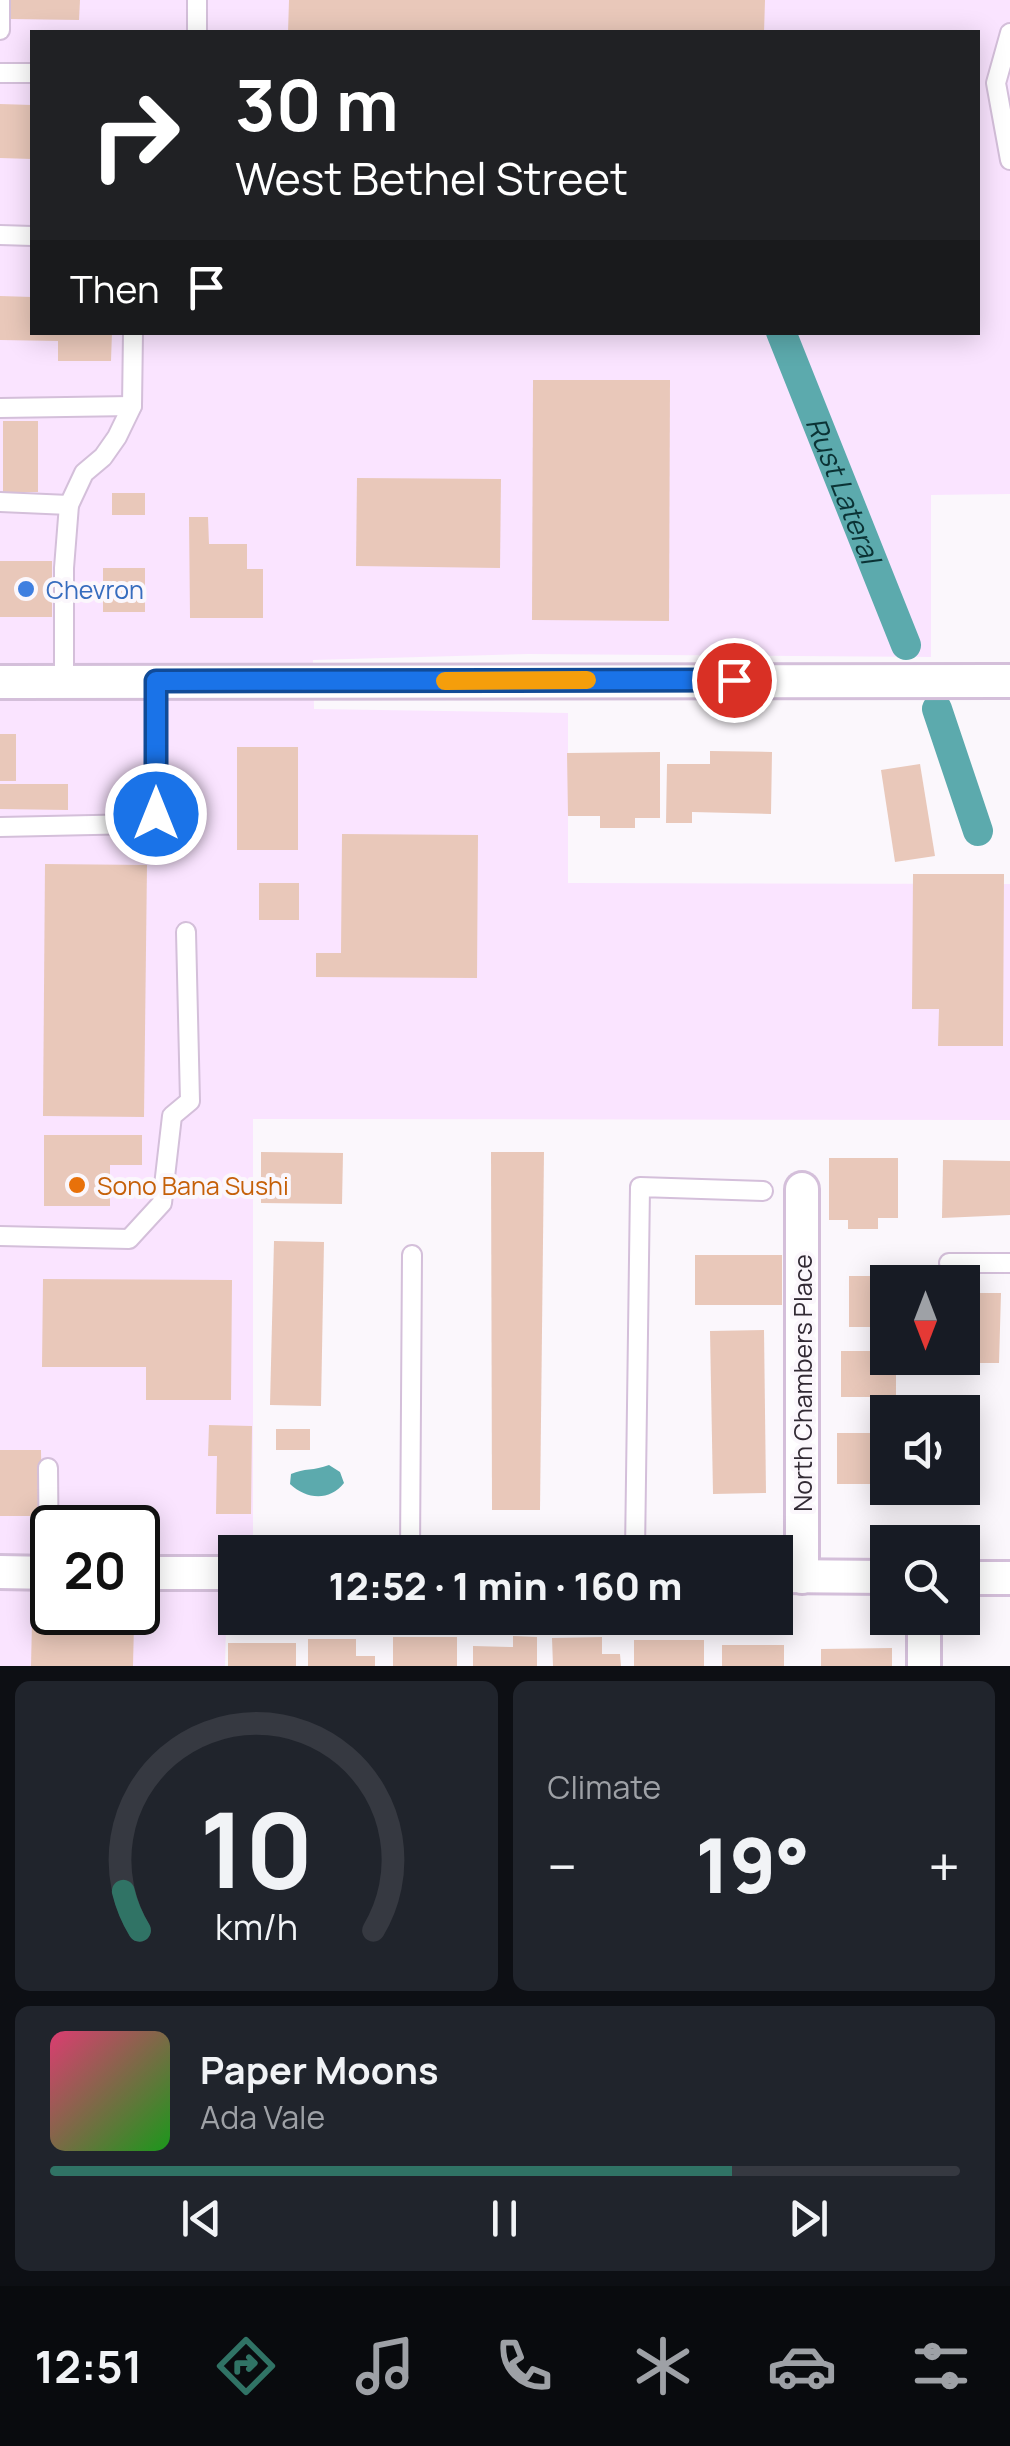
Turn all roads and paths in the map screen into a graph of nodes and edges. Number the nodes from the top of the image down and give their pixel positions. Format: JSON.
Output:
{"nodes":[{"id":1,"x":0,"y":0,"type":"edge"},
{"id":2,"x":196,"y":0,"type":"edge"},
{"id":3,"x":0,"y":30,"type":"edge"},
{"id":4,"x":197,"y":30,"type":"edge"},
{"id":5,"x":1010,"y":33,"type":"edge"},
{"id":6,"x":0,"y":73,"type":"edge"},
{"id":7,"x":30,"y":73,"type":"edge"},
{"id":8,"x":1010,"y":160,"type":"edge"},
{"id":9,"x":0,"y":235,"type":"edge"},
{"id":10,"x":30,"y":236,"type":"edge"},
{"id":11,"x":134,"y":335,"type":"edge"},
{"id":12,"x":132,"y":406,"type":"junction"},
{"id":13,"x":0,"y":408,"type":"edge"},
{"id":14,"x":0,"y":502,"type":"edge"},
{"id":15,"x":69,"y":505,"type":"junction"},
{"id":16,"x":156,"y":681,"type":"junction"},
{"id":17,"x":1010,"y":681,"type":"edge"},
{"id":18,"x":0,"y":682,"type":"edge"},
{"id":19,"x":64,"y":682,"type":"junction"},
{"id":20,"x":0,"y":827,"type":"edge"},
{"id":21,"x":186,"y":932,"type":"dead end"},
{"id":22,"x":802,"y":1189,"type":"dead end"},
{"id":23,"x":763,"y":1191,"type":"dead end"},
{"id":24,"x":0,"y":1236,"type":"edge"},
{"id":25,"x":412,"y":1254,"type":"dead end"},
{"id":26,"x":950,"y":1262,"type":"dead end"},
{"id":27,"x":1010,"y":1263,"type":"edge"},
{"id":28,"x":48,"y":1468,"type":"dead end"},
{"id":29,"x":49,"y":1505,"type":"edge"},
{"id":30,"x":410,"y":1535,"type":"edge"},
{"id":31,"x":636,"y":1535,"type":"edge"},
{"id":32,"x":789,"y":1535,"type":"edge"},
{"id":33,"x":0,"y":1572,"type":"edge"},
{"id":34,"x":30,"y":1573,"type":"edge"},
{"id":35,"x":160,"y":1573,"type":"edge"},
{"id":36,"x":218,"y":1574,"type":"edge"},
{"id":37,"x":793,"y":1576,"type":"edge"},
{"id":38,"x":870,"y":1577,"type":"edge"},
{"id":39,"x":980,"y":1578,"type":"edge"},
{"id":40,"x":1010,"y":1578,"type":"edge"},
{"id":41,"x":924,"y":1635,"type":"edge"},
{"id":42,"x":924,"y":1666,"type":"edge"}],
"edges":[{"from":1,"to":3,"type":"lane"},
{"from":2,"to":4,"type":"lane"},
{"from":5,"to":8,"type":"lane"},
{"from":6,"to":7,"type":"lane"},
{"from":9,"to":10,"type":"lane"},
{"from":11,"to":12,"type":"lane"},
{"from":12,"to":13,"type":"lane"},
{"from":12,"to":15,"type":"lane"},
{"from":14,"to":15,"type":"lane"},
{"from":15,"to":19,"type":"lane"},
{"from":16,"to":17,"type":"street"},
{"from":16,"to":19,"type":"street"},
{"from":16,"to":20,"type":"lane"},
{"from":18,"to":19,"type":"street"},
{"from":21,"to":24,"type":"lane"},
{"from":22,"to":32,"type":"street","name":"North Chambers Place"},
{"from":23,"to":31,"type":"lane"},
{"from":25,"to":30,"type":"lane"},
{"from":26,"to":27,"type":"lane"},
{"from":28,"to":29,"type":"lane"},
{"from":33,"to":34,"type":"street"},
{"from":35,"to":36,"type":"street"},
{"from":37,"to":38,"type":"street"},
{"from":39,"to":40,"type":"street"},
{"from":41,"to":42,"type":"street"}]}
